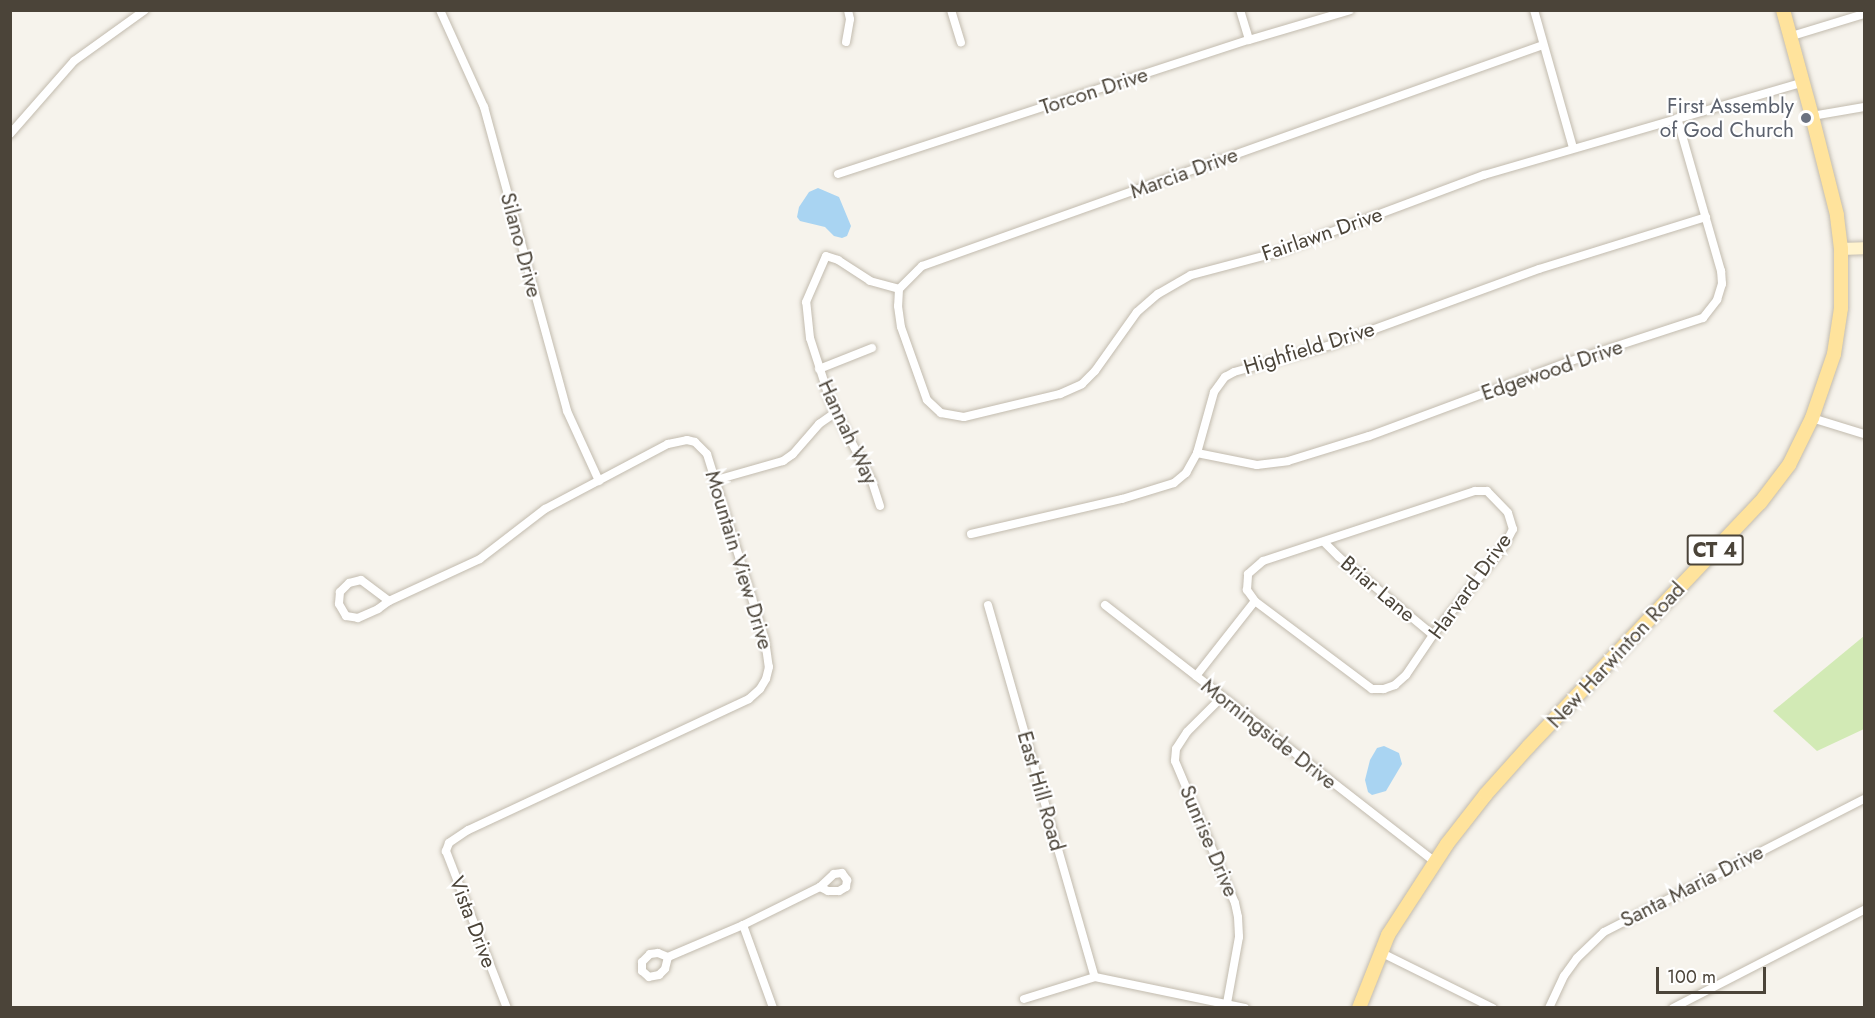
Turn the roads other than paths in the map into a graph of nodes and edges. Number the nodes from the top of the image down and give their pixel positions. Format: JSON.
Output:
{"nodes":[{"id":1,"x":145,"y":10,"type":"edge"},
{"id":2,"x":440,"y":10,"type":"edge"},
{"id":3,"x":848,"y":10,"type":"edge"},
{"id":4,"x":951,"y":10,"type":"edge"},
{"id":5,"x":1240,"y":10,"type":"edge"},
{"id":6,"x":1350,"y":10,"type":"edge"},
{"id":7,"x":1534,"y":10,"type":"edge"},
{"id":8,"x":1783,"y":10,"type":"edge"},
{"id":9,"x":1864,"y":14,"type":"edge"},
{"id":10,"x":1792,"y":36,"type":"junction"},
{"id":11,"x":1249,"y":40,"type":"junction"},
{"id":12,"x":846,"y":42,"type":"dead end"},
{"id":13,"x":961,"y":43,"type":"dead end"},
{"id":14,"x":1543,"y":45,"type":"junction"},
{"id":15,"x":1804,"y":82,"type":"junction"},
{"id":16,"x":1864,"y":107,"type":"edge"},
{"id":17,"x":1812,"y":116,"type":"junction"},
{"id":18,"x":1677,"y":118,"type":"junction"},
{"id":19,"x":10,"y":134,"type":"edge"},
{"id":20,"x":1573,"y":148,"type":"junction"},
{"id":21,"x":838,"y":174,"type":"dead end"},
{"id":22,"x":1706,"y":217,"type":"junction"},
{"id":23,"x":1864,"y":248,"type":"edge"},
{"id":24,"x":1841,"y":249,"type":"junction"},
{"id":25,"x":899,"y":289,"type":"junction"},
{"id":26,"x":872,"y":348,"type":"dead end"},
{"id":27,"x":819,"y":369,"type":"junction"},
{"id":28,"x":835,"y":413,"type":"junction"},
{"id":29,"x":1812,"y":418,"type":"junction"},
{"id":30,"x":1864,"y":434,"type":"edge"},
{"id":31,"x":1197,"y":453,"type":"junction"},
{"id":32,"x":716,"y":480,"type":"junction"},
{"id":33,"x":599,"y":481,"type":"junction"},
{"id":34,"x":880,"y":506,"type":"dead end"},
{"id":35,"x":971,"y":534,"type":"dead end"},
{"id":36,"x":1324,"y":542,"type":"junction"},
{"id":37,"x":389,"y":601,"type":"junction"},
{"id":38,"x":1255,"y":601,"type":"junction"},
{"id":39,"x":988,"y":605,"type":"dead end"},
{"id":40,"x":1105,"y":605,"type":"dead end"},
{"id":41,"x":1434,"y":635,"type":"junction"},
{"id":42,"x":1196,"y":676,"type":"junction"},
{"id":43,"x":1222,"y":697,"type":"junction"},
{"id":44,"x":1864,"y":799,"type":"edge"},
{"id":45,"x":453,"y":838,"type":"joint"},
{"id":46,"x":1435,"y":862,"type":"junction"},
{"id":47,"x":820,"y":886,"type":"dead end"},
{"id":48,"x":1864,"y":910,"type":"edge"},
{"id":49,"x":743,"y":925,"type":"junction"},
{"id":50,"x":1380,"y":952,"type":"junction"},
{"id":51,"x":668,"y":957,"type":"dead end"},
{"id":52,"x":1095,"y":977,"type":"junction"},
{"id":53,"x":1024,"y":999,"type":"dead end"},
{"id":54,"x":1227,"y":1003,"type":"junction"},
{"id":55,"x":507,"y":1008,"type":"edge"},
{"id":56,"x":773,"y":1008,"type":"edge"},
{"id":57,"x":1245,"y":1008,"type":"edge"},
{"id":58,"x":1359,"y":1008,"type":"edge"},
{"id":59,"x":1493,"y":1008,"type":"edge"},
{"id":60,"x":1549,"y":1008,"type":"edge"},
{"id":61,"x":1673,"y":1008,"type":"edge"}],
"edges":[{"from":1,"to":19,"type":"street"},
{"from":2,"to":33,"type":"street","name":"Silano Drive"},
{"from":3,"to":12,"type":"street"},
{"from":4,"to":13,"type":"street"},
{"from":5,"to":11,"type":"street"},
{"from":6,"to":11,"type":"street","name":"Torcon Drive"},
{"from":7,"to":14,"type":"street"},
{"from":8,"to":10,"type":"main road","name":"New Harwinton Road","number":"CT 4"},
{"from":9,"to":10,"type":"street"},
{"from":10,"to":15,"type":"main road","name":"New Harwinton Road","number":"CT 4"},
{"from":11,"to":21,"type":"street","name":"Torcon Drive"},
{"from":14,"to":20,"type":"street"},
{"from":14,"to":25,"type":"street","name":"Marcia Drive"},
{"from":15,"to":17,"type":"main road","name":"New Harwinton Road","number":"CT 4"},
{"from":15,"to":18,"type":"street","name":"Fairlawn Drive"},
{"from":16,"to":17,"type":"street"},
{"from":17,"to":24,"type":"main road","name":"New Harwinton Road","number":"CT 4"},
{"from":18,"to":20,"type":"street","name":"Fairlawn Drive"},
{"from":18,"to":22,"type":"street","name":"Edgewood Drive"},
{"from":20,"to":25,"type":"street","name":"Fairlawn Drive"},
{"from":22,"to":31,"type":"street","name":"Highfield Drive"},
{"from":22,"to":31,"type":"street","name":"Edgewood Drive"},
{"from":23,"to":24,"type":"main road"},
{"from":24,"to":29,"type":"main road","name":"New Harwinton Road","number":"CT 4"},
{"from":25,"to":27,"type":"street","name":"Hannah Way"},
{"from":26,"to":27,"type":"street"},
{"from":27,"to":28,"type":"street","name":"Hannah Way"},
{"from":28,"to":32,"type":"street"},
{"from":28,"to":34,"type":"street","name":"Hannah Way"},
{"from":29,"to":30,"type":"street"},
{"from":29,"to":46,"type":"main road","name":"New Harwinton Road","number":"CT 4"},
{"from":31,"to":35,"type":"street","name":"Highfield Drive"},
{"from":32,"to":33,"type":"street","name":"Mountain View Drive"},
{"from":32,"to":45,"type":"street","name":"Mountain View Drive"},
{"from":33,"to":37,"type":"street","name":"Mountain View Drive"},
{"from":36,"to":38,"type":"street","name":"Harvard Drive"},
{"from":36,"to":41,"type":"street","name":"Briar Lane"},
{"from":36,"to":41,"type":"street","name":"Harvard Drive"},
{"from":37,"to":37,"type":"street","name":"Mountain View Drive"},
{"from":38,"to":41,"type":"street","name":"Harvard Drive"},
{"from":38,"to":42,"type":"street"},
{"from":39,"to":52,"type":"street","name":"East Hill Road"},
{"from":40,"to":42,"type":"street","name":"Morningside Drive"},
{"from":42,"to":43,"type":"street","name":"Morningside Drive"},
{"from":43,"to":46,"type":"street","name":"Morningside Drive"},
{"from":43,"to":54,"type":"street","name":"Sunrise Drive"},
{"from":44,"to":60,"type":"street","name":"Santa Maria Drive"},
{"from":45,"to":55,"type":"street","name":"Vista Drive"},
{"from":46,"to":50,"type":"main road","name":"New Harwinton Road","number":"CT 4"},
{"from":47,"to":49,"type":"street"},
{"from":48,"to":61,"type":"street"},
{"from":49,"to":51,"type":"street"},
{"from":49,"to":56,"type":"street"},
{"from":50,"to":58,"type":"main road","name":"New Harwinton Road","number":"CT 4"},
{"from":50,"to":59,"type":"street"},
{"from":52,"to":53,"type":"street"},
{"from":52,"to":54,"type":"street"},
{"from":54,"to":57,"type":"street"}]}
